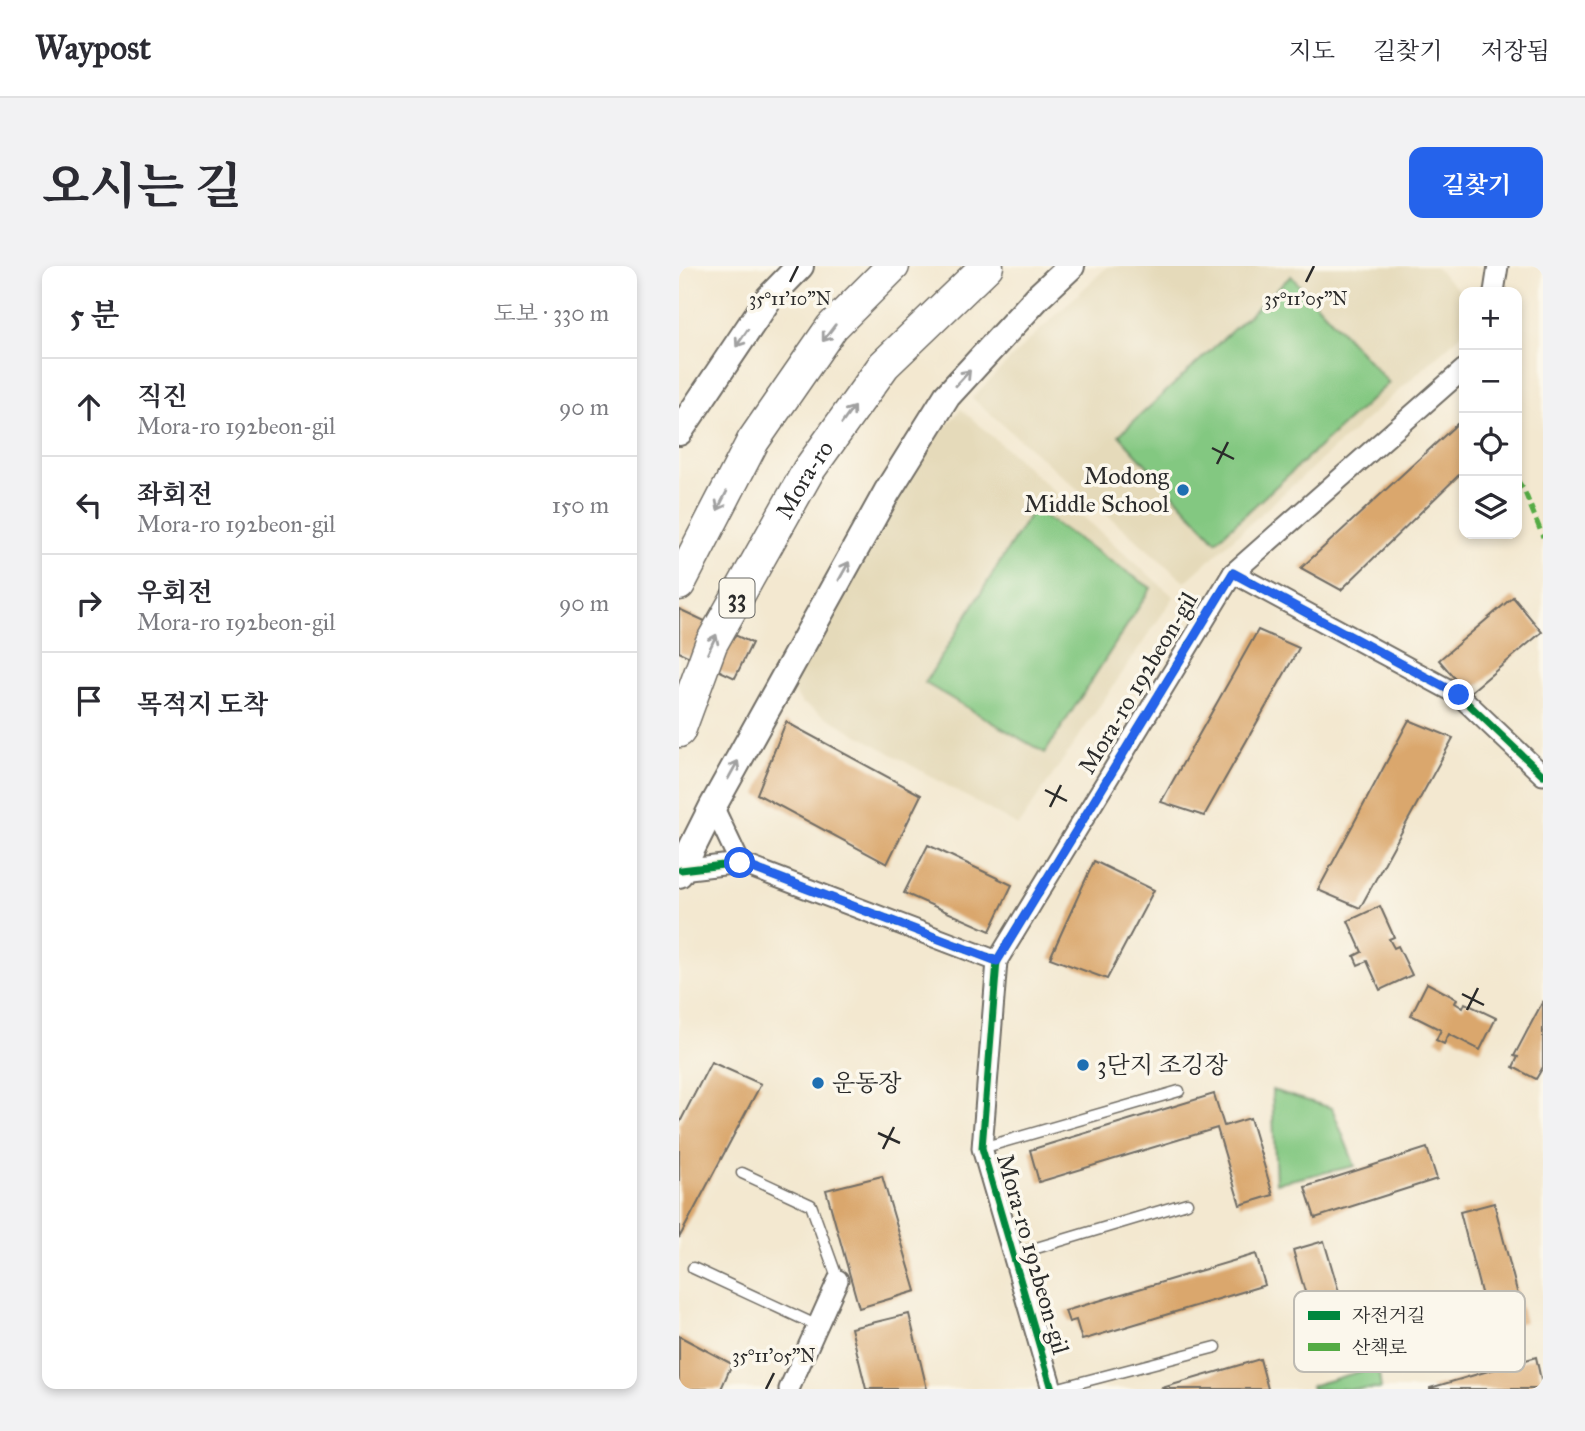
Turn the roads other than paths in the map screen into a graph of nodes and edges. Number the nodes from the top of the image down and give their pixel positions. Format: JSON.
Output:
{"nodes":[{"id":1,"x":800,"y":266,"type":"edge"},
{"id":2,"x":893,"y":266,"type":"edge"},
{"id":3,"x":987,"y":266,"type":"edge"},
{"id":4,"x":1071,"y":266,"type":"edge"},
{"id":5,"x":1498,"y":266,"type":"edge"},
{"id":6,"x":1495,"y":287,"type":"edge"},
{"id":7,"x":1459,"y":373,"type":"edge"},
{"id":8,"x":679,"y":432,"type":"edge"},
{"id":9,"x":1233,"y":573,"type":"junction"},
{"id":10,"x":679,"y":584,"type":"edge"},
{"id":11,"x":679,"y":731,"type":"edge"},
{"id":12,"x":1543,"y":775,"type":"edge"},
{"id":13,"x":713,"y":806,"type":"junction"},
{"id":14,"x":740,"y":863,"type":"junction"},
{"id":15,"x":680,"y":872,"type":"edge"},
{"id":16,"x":997,"y":961,"type":"junction"},
{"id":17,"x":1179,"y":1091,"type":"dead end"},
{"id":18,"x":982,"y":1148,"type":"junction"},
{"id":19,"x":742,"y":1173,"type":"dead end"},
{"id":20,"x":1187,"y":1203,"type":"dead end"},
{"id":21,"x":1013,"y":1255,"type":"junction"},
{"id":22,"x":693,"y":1268,"type":"dead end"},
{"id":23,"x":838,"y":1280,"type":"joint"},
{"id":24,"x":818,"y":1325,"type":"junction"},
{"id":25,"x":1216,"y":1347,"type":"dead end"},
{"id":26,"x":789,"y":1389,"type":"edge"},
{"id":27,"x":1053,"y":1389,"type":"edge"}],
"edges":[{"from":1,"to":8,"type":"main road","one_way":true},
{"from":2,"to":10,"type":"highway","number":"33","one_way":true},
{"from":11,"to":3,"type":"highway","name":"Mora-ro","number":"33","one_way":true},
{"from":13,"to":4,"type":"main road","one_way":true},
{"from":5,"to":6,"type":"street"},
{"from":7,"to":9,"type":"street","name":"Mora-ro 192beon-gil"},
{"from":9,"to":12,"type":"street"},
{"from":9,"to":16,"type":"street","name":"Mora-ro 192beon-gil"},
{"from":13,"to":14,"type":"street"},
{"from":13,"to":15,"type":"main road"},
{"from":14,"to":15,"type":"street"},
{"from":14,"to":16,"type":"street"},
{"from":16,"to":18,"type":"street","name":"Mora-ro 192beon-gil"},
{"from":17,"to":18,"type":"lane"},
{"from":18,"to":21,"type":"street","name":"Mora-ro 192beon-gil"},
{"from":19,"to":23,"type":"lane"},
{"from":20,"to":21,"type":"lane"},
{"from":21,"to":27,"type":"street","name":"Mora-ro 192beon-gil"},
{"from":22,"to":24,"type":"lane"},
{"from":23,"to":24,"type":"street"},
{"from":24,"to":26,"type":"street"},
{"from":25,"to":27,"type":"lane"}]}
